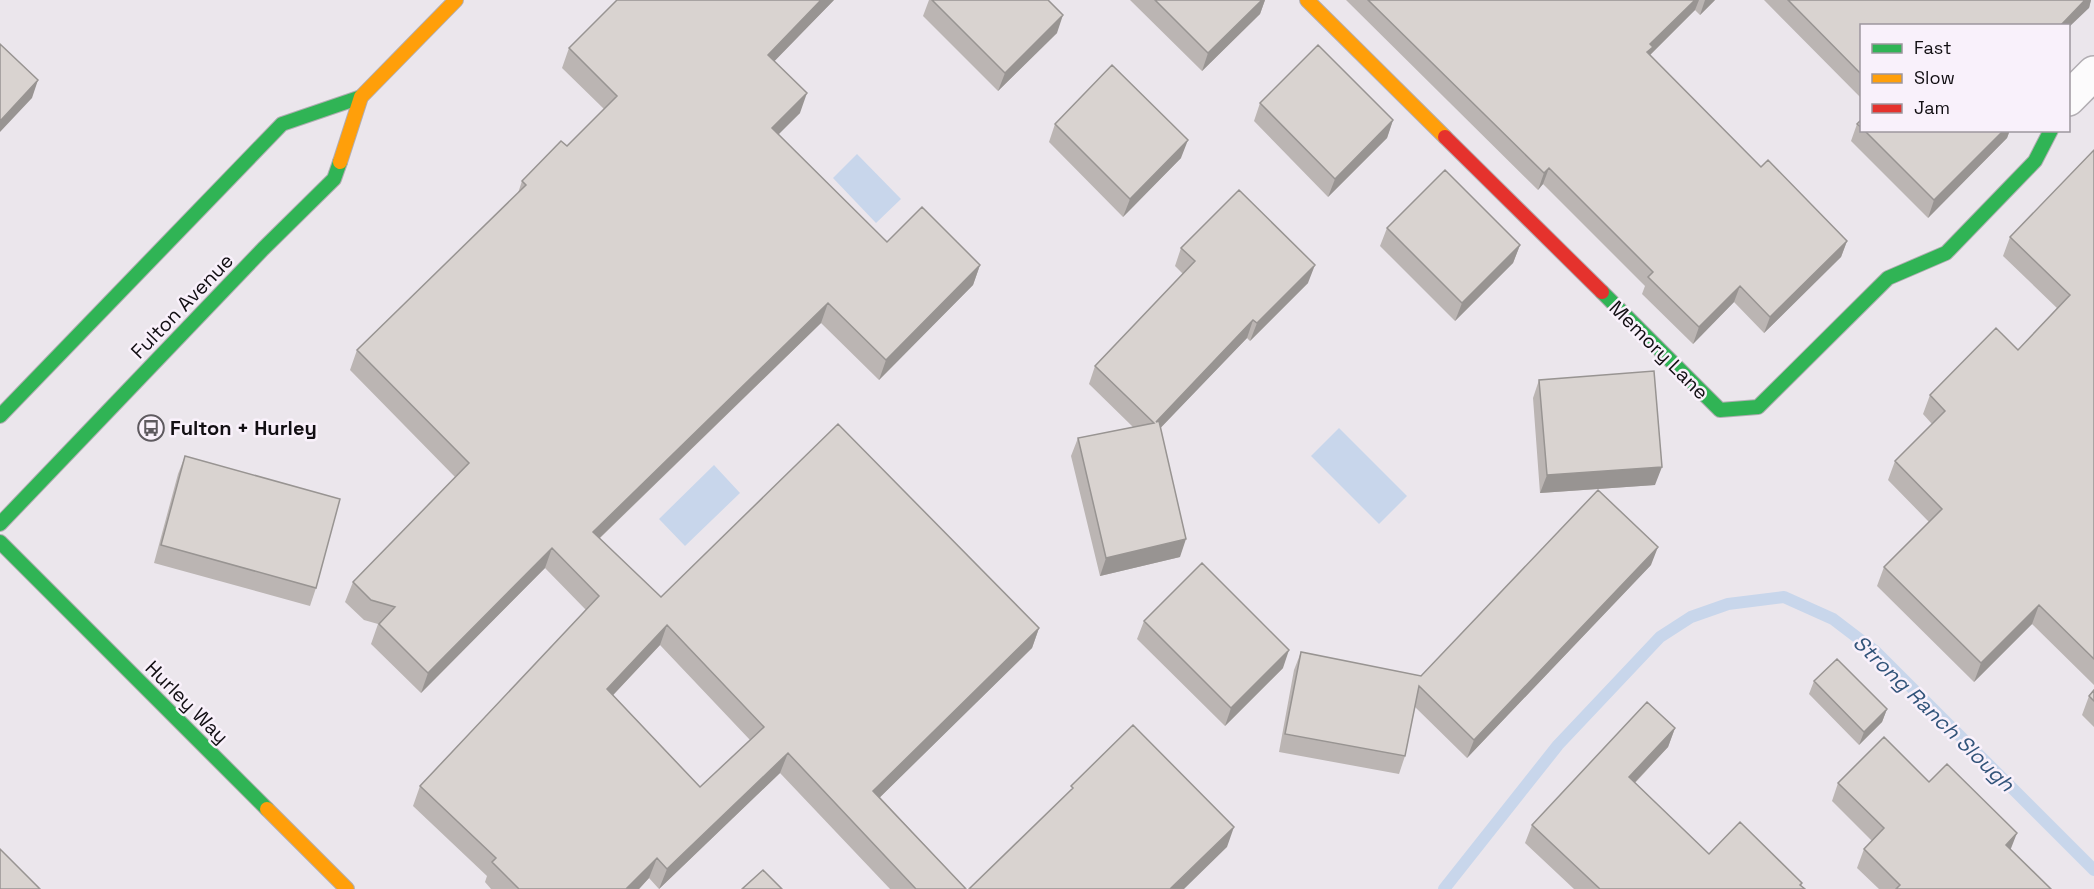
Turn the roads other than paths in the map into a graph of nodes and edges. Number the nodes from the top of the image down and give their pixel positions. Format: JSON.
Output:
{"nodes":[{"id":1,"x":456,"y":0,"type":"edge"},
{"id":2,"x":1306,"y":0,"type":"edge"},
{"id":3,"x":2094,"y":74,"type":"edge"},
{"id":4,"x":362,"y":97,"type":"junction"},
{"id":5,"x":2070,"y":97,"type":"edge"},
{"id":6,"x":2050,"y":132,"type":"edge"},
{"id":7,"x":0,"y":416,"type":"edge"},
{"id":8,"x":0,"y":524,"type":"edge"},
{"id":9,"x":0,"y":542,"type":"edge"},
{"id":10,"x":347,"y":889,"type":"edge"}],
"edges":[{"from":1,"to":4,"type":"street","name":"Fulton Avenue"},
{"from":2,"to":6,"type":"street","name":"Memory Lane"},
{"from":3,"to":5,"type":"street"},
{"from":4,"to":7,"type":"street","name":"Fulton Avenue"},
{"from":4,"to":8,"type":"street","name":"Fulton Avenue"},
{"from":9,"to":10,"type":"street","name":"Hurley Way"}]}
